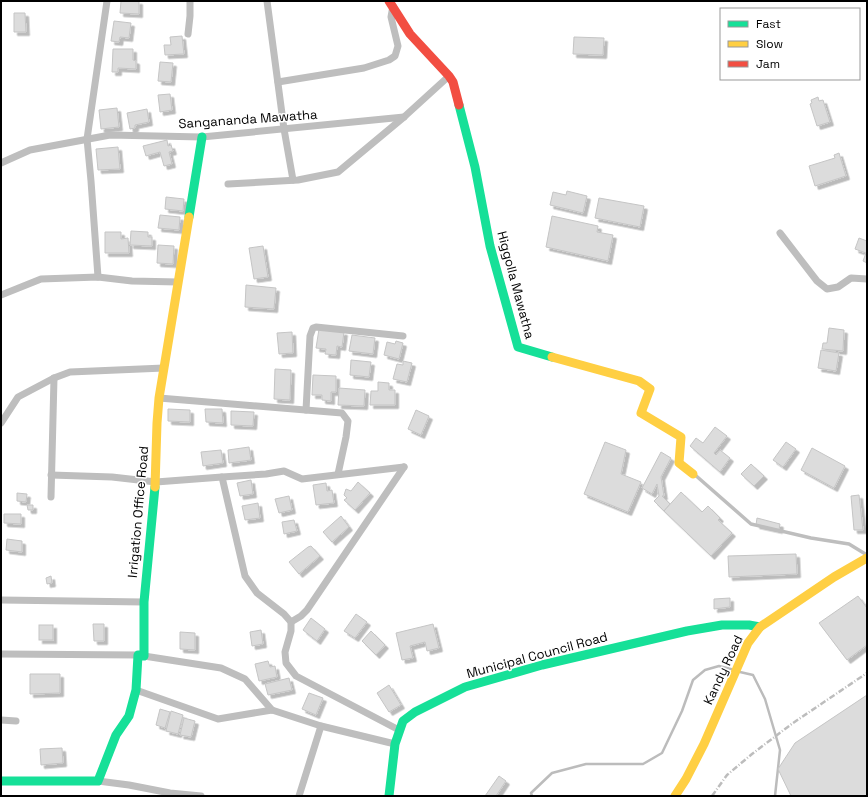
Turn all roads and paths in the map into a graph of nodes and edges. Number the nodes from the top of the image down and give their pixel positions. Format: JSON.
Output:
{"nodes":[{"id":1,"x":107,"y":1,"type":"edge"},
{"id":2,"x":190,"y":1,"type":"edge"},
{"id":3,"x":267,"y":1,"type":"edge"},
{"id":4,"x":391,"y":3,"type":"edge"},
{"id":5,"x":188,"y":34,"type":"dead end"},
{"id":6,"x":449,"y":76,"type":"junction"},
{"id":7,"x":278,"y":82,"type":"junction"},
{"id":8,"x":404,"y":117,"type":"junction"},
{"id":9,"x":284,"y":129,"type":"junction"},
{"id":10,"x":202,"y":137,"type":"junction"},
{"id":11,"x":87,"y":139,"type":"junction"},
{"id":12,"x":1,"y":163,"type":"edge"},
{"id":13,"x":293,"y":180,"type":"junction"},
{"id":14,"x":228,"y":184,"type":"dead end"},
{"id":15,"x":780,"y":233,"type":"dead end"},
{"id":16,"x":98,"y":277,"type":"junction"},
{"id":17,"x":867,"y":279,"type":"edge"},
{"id":18,"x":178,"y":282,"type":"junction"},
{"id":19,"x":1,"y":294,"type":"edge"},
{"id":20,"x":403,"y":336,"type":"dead end"},
{"id":21,"x":164,"y":368,"type":"junction"},
{"id":22,"x":54,"y":378,"type":"junction"},
{"id":23,"x":159,"y":398,"type":"junction"},
{"id":24,"x":306,"y":410,"type":"junction"},
{"id":25,"x":1,"y":423,"type":"edge"},
{"id":26,"x":51,"y":474,"type":"junction"},
{"id":27,"x":338,"y":474,"type":"junction"},
{"id":28,"x":693,"y":474,"type":"joint"},
{"id":29,"x":222,"y":477,"type":"junction"},
{"id":30,"x":156,"y":482,"type":"junction"},
{"id":31,"x":51,"y":497,"type":"dead end"},
{"id":32,"x":867,"y":556,"type":"edge"},
{"id":33,"x":1,"y":600,"type":"edge"},
{"id":34,"x":144,"y":602,"type":"junction"},
{"id":35,"x":291,"y":622,"type":"junction"},
{"id":36,"x":760,"y":627,"type":"junction"},
{"id":37,"x":1,"y":654,"type":"edge"},
{"id":38,"x":141,"y":656,"type":"junction"},
{"id":39,"x":136,"y":690,"type":"junction"},
{"id":40,"x":272,"y":710,"type":"junction"},
{"id":41,"x":1,"y":720,"type":"edge"},
{"id":42,"x":16,"y":721,"type":"dead end"},
{"id":43,"x":321,"y":726,"type":"junction"},
{"id":44,"x":399,"y":730,"type":"junction"},
{"id":45,"x":394,"y":744,"type":"junction"},
{"id":46,"x":1,"y":780,"type":"edge"},
{"id":47,"x":98,"y":781,"type":"junction"},
{"id":48,"x":201,"y":796,"type":"edge"},
{"id":49,"x":299,"y":796,"type":"edge"},
{"id":50,"x":389,"y":796,"type":"edge"},
{"id":51,"x":676,"y":796,"type":"edge"}],
"edges":[{"from":1,"to":11,"type":"street"},
{"from":2,"to":5,"type":"street"},
{"from":3,"to":7,"type":"street"},
{"from":4,"to":6,"type":"main road","name":"Higgolla Mawatha"},
{"from":4,"to":7,"type":"street"},
{"from":6,"to":8,"type":"street"},
{"from":6,"to":28,"type":"main road","name":"Higgolla Mawatha"},
{"from":7,"to":9,"type":"street"},
{"from":8,"to":9,"type":"street","name":"Sangananda Mawatha"},
{"from":8,"to":13,"type":"street"},
{"from":9,"to":10,"type":"street","name":"Sangananda Mawatha"},
{"from":9,"to":13,"type":"street"},
{"from":10,"to":11,"type":"street","name":"Sangananda Mawatha"},
{"from":10,"to":18,"type":"main road","name":"Irrigation Office Road"},
{"from":11,"to":12,"type":"street","name":"Sangananda Mawatha"},
{"from":11,"to":16,"type":"street"},
{"from":13,"to":14,"type":"street"},
{"from":15,"to":17,"type":"street"},
{"from":16,"to":18,"type":"street"},
{"from":16,"to":19,"type":"street"},
{"from":18,"to":21,"type":"main road","name":"Irrigation Office Road"},
{"from":20,"to":24,"type":"street"},
{"from":21,"to":22,"type":"street"},
{"from":21,"to":23,"type":"main road","name":"Irrigation Office Road"},
{"from":22,"to":25,"type":"street"},
{"from":22,"to":26,"type":"street"},
{"from":23,"to":24,"type":"street"},
{"from":23,"to":30,"type":"main road","name":"Irrigation Office Road"},
{"from":24,"to":27,"type":"street"},
{"from":26,"to":30,"type":"street"},
{"from":26,"to":31,"type":"street"},
{"from":27,"to":29,"type":"street"},
{"from":27,"to":35,"type":"street"},
{"from":28,"to":32,"type":"lane"},
{"from":29,"to":30,"type":"street"},
{"from":29,"to":35,"type":"street"},
{"from":30,"to":34,"type":"main road","name":"Irrigation Office Road"},
{"from":32,"to":36,"type":"main road","name":"Kandy Road"},
{"from":33,"to":34,"type":"street"},
{"from":34,"to":38,"type":"main road","name":"Irrigation Office Road"},
{"from":35,"to":44,"type":"street"},
{"from":36,"to":44,"type":"main road","name":"Municipal Council Road"},
{"from":36,"to":51,"type":"main road","name":"Kandy Road"},
{"from":37,"to":38,"type":"street"},
{"from":38,"to":39,"type":"main road","name":"Irrigation Office Road"},
{"from":38,"to":40,"type":"street"},
{"from":39,"to":40,"type":"street"},
{"from":39,"to":47,"type":"main road","name":"Irrigation Office Road"},
{"from":40,"to":43,"type":"street"},
{"from":41,"to":42,"type":"street"},
{"from":43,"to":45,"type":"street"},
{"from":43,"to":49,"type":"street"},
{"from":44,"to":45,"type":"main road","name":"Municipal Council Road"},
{"from":45,"to":50,"type":"main road","name":"Municipal Council Road"},
{"from":46,"to":47,"type":"main road"},
{"from":47,"to":48,"type":"street"}]}
